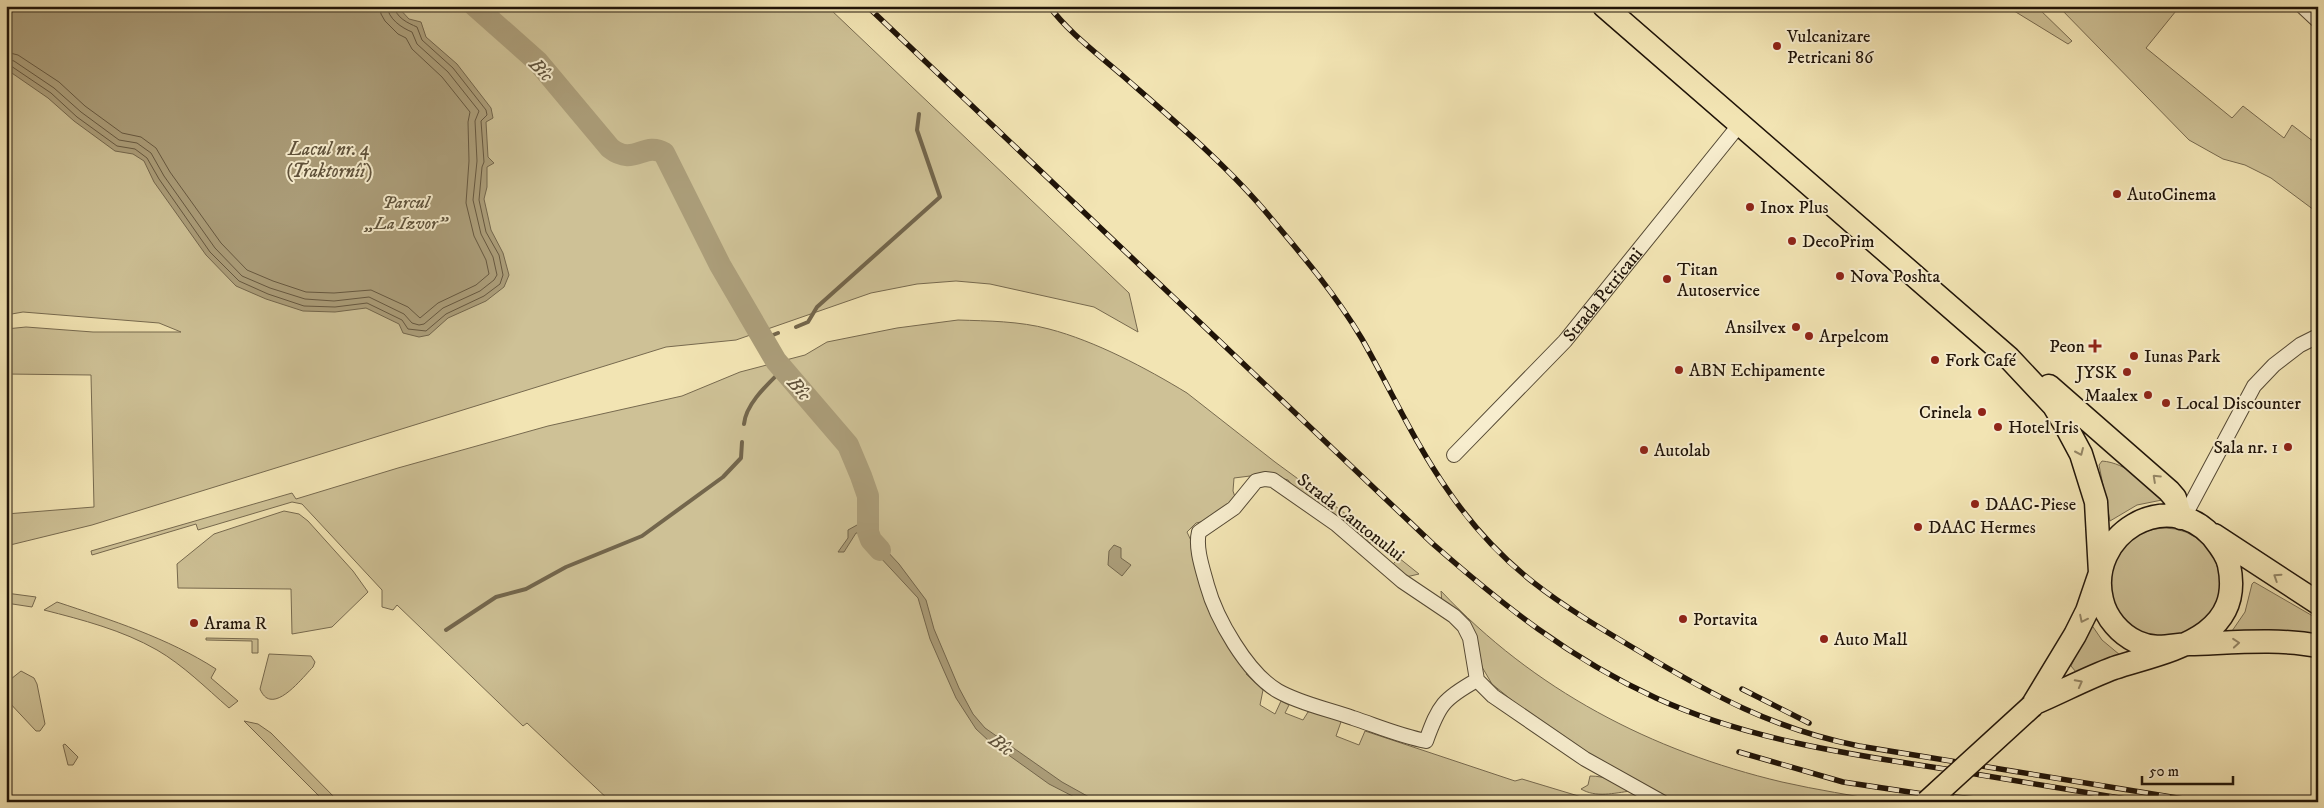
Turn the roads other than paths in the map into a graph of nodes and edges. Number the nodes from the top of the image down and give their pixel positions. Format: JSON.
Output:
{"nodes":[{"id":1,"x":1604,"y":6,"type":"edge"},
{"id":2,"x":2302,"y":6,"type":"edge"},
{"id":3,"x":2318,"y":22,"type":"edge"},
{"id":4,"x":1740,"y":124,"type":"junction"},
{"id":5,"x":2318,"y":336,"type":"edge"},
{"id":6,"x":2009,"y":358,"type":"junction"},
{"id":7,"x":1454,"y":455,"type":"dead end"},
{"id":8,"x":2182,"y":518,"type":"junction"},
{"id":9,"x":2207,"y":531,"type":"junction"},
{"id":10,"x":2100,"y":573,"type":"junction"},
{"id":11,"x":2318,"y":603,"type":"edge"},
{"id":12,"x":2187,"y":644,"type":"junction"},
{"id":13,"x":2318,"y":646,"type":"edge"},
{"id":14,"x":1477,"y":680,"type":"junction"},
{"id":15,"x":2033,"y":705,"type":"junction"},
{"id":16,"x":1662,"y":802,"type":"edge"},
{"id":17,"x":1927,"y":802,"type":"edge"}],
"edges":[{"from":1,"to":4,"type":"main road"},
{"from":2,"to":3,"type":"street"},
{"from":4,"to":6,"type":"main road"},
{"from":4,"to":7,"type":"street","name":"Strada Petricani"},
{"from":5,"to":8,"type":"street"},
{"from":8,"to":6,"type":"main road","one_way":true},
{"from":6,"to":10,"type":"main road","one_way":true},
{"from":8,"to":9,"type":"main road"},
{"from":8,"to":10,"type":"main road"},
{"from":11,"to":9,"type":"main road","one_way":true},
{"from":9,"to":12,"type":"main road"},
{"from":10,"to":12,"type":"main road"},
{"from":10,"to":15,"type":"main road","one_way":true},
{"from":12,"to":13,"type":"main road","one_way":true},
{"from":15,"to":12,"type":"main road","one_way":true},
{"from":14,"to":14,"type":"street","name":"Strada Cantonului"},
{"from":14,"to":16,"type":"street"},
{"from":15,"to":17,"type":"main road","bridge":true}]}
